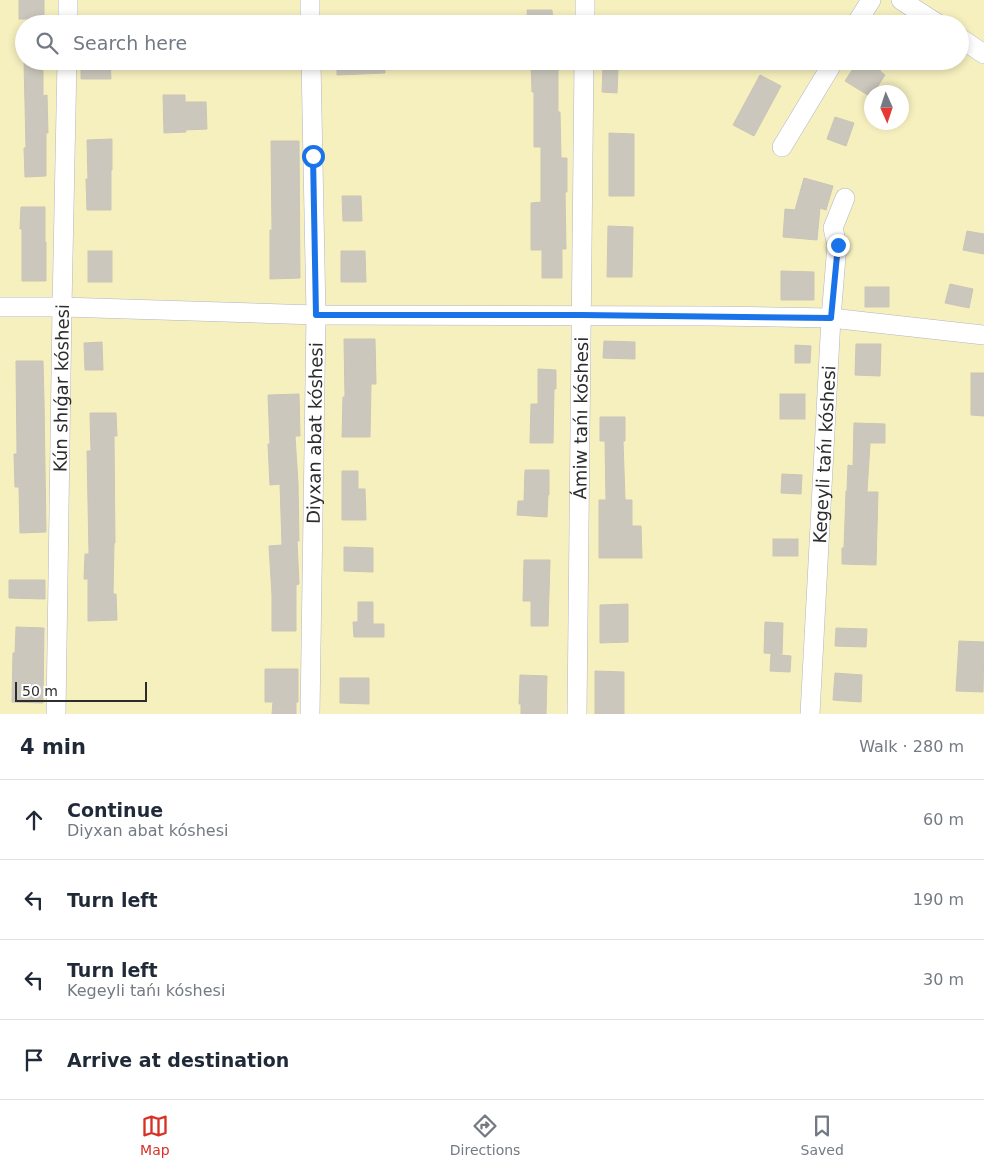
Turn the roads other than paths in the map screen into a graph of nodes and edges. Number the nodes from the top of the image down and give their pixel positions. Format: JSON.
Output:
{"nodes":[{"id":1,"x":68,"y":0,"type":"edge"},
{"id":2,"x":310,"y":0,"type":"edge"},
{"id":3,"x":585,"y":0,"type":"edge"},
{"id":4,"x":871,"y":0,"type":"edge"},
{"id":5,"x":901,"y":0,"type":"edge"},
{"id":6,"x":68,"y":15,"type":"edge"},
{"id":7,"x":310,"y":15,"type":"edge"},
{"id":8,"x":585,"y":15,"type":"edge"},
{"id":9,"x":862,"y":15,"type":"edge"},
{"id":10,"x":924,"y":15,"type":"edge"},
{"id":11,"x":969,"y":44,"type":"edge"},
{"id":12,"x":984,"y":54,"type":"edge"},
{"id":13,"x":67,"y":70,"type":"edge"},
{"id":14,"x":311,"y":70,"type":"edge"},
{"id":15,"x":584,"y":70,"type":"edge"},
{"id":16,"x":829,"y":70,"type":"edge"},
{"id":17,"x":782,"y":147,"type":"dead end"},
{"id":18,"x":846,"y":198,"type":"dead end"},
{"id":19,"x":0,"y":307,"type":"edge"},
{"id":20,"x":62,"y":307,"type":"junction"},
{"id":21,"x":316,"y":315,"type":"junction"},
{"id":22,"x":582,"y":315,"type":"junction"},
{"id":23,"x":831,"y":318,"type":"junction"},
{"id":24,"x":984,"y":336,"type":"edge"},
{"id":25,"x":56,"y":714,"type":"edge"},
{"id":26,"x":310,"y":714,"type":"edge"},
{"id":27,"x":577,"y":714,"type":"edge"},
{"id":28,"x":810,"y":714,"type":"edge"}],
"edges":[{"from":1,"to":6,"type":"street"},
{"from":2,"to":7,"type":"street"},
{"from":3,"to":8,"type":"street"},
{"from":4,"to":9,"type":"street"},
{"from":5,"to":10,"type":"street"},
{"from":11,"to":12,"type":"street"},
{"from":13,"to":20,"type":"street","name":"Kún shıǵar kóshesi"},
{"from":14,"to":21,"type":"street","name":"Diyxan abat kóshesi"},
{"from":15,"to":22,"type":"street","name":"Ámiw tańı kóshesi"},
{"from":16,"to":17,"type":"street"},
{"from":18,"to":23,"type":"street","name":"Kegeyli tańı kóshesi"},
{"from":19,"to":20,"type":"street"},
{"from":20,"to":21,"type":"street"},
{"from":20,"to":25,"type":"street","name":"Kún shıǵar kóshesi"},
{"from":21,"to":22,"type":"street"},
{"from":21,"to":26,"type":"street","name":"Diyxan abat kóshesi"},
{"from":22,"to":23,"type":"street"},
{"from":22,"to":27,"type":"street","name":"Ámiw tańı kóshesi"},
{"from":23,"to":24,"type":"street"},
{"from":23,"to":28,"type":"street","name":"Kegeyli tańı kóshesi"}]}
